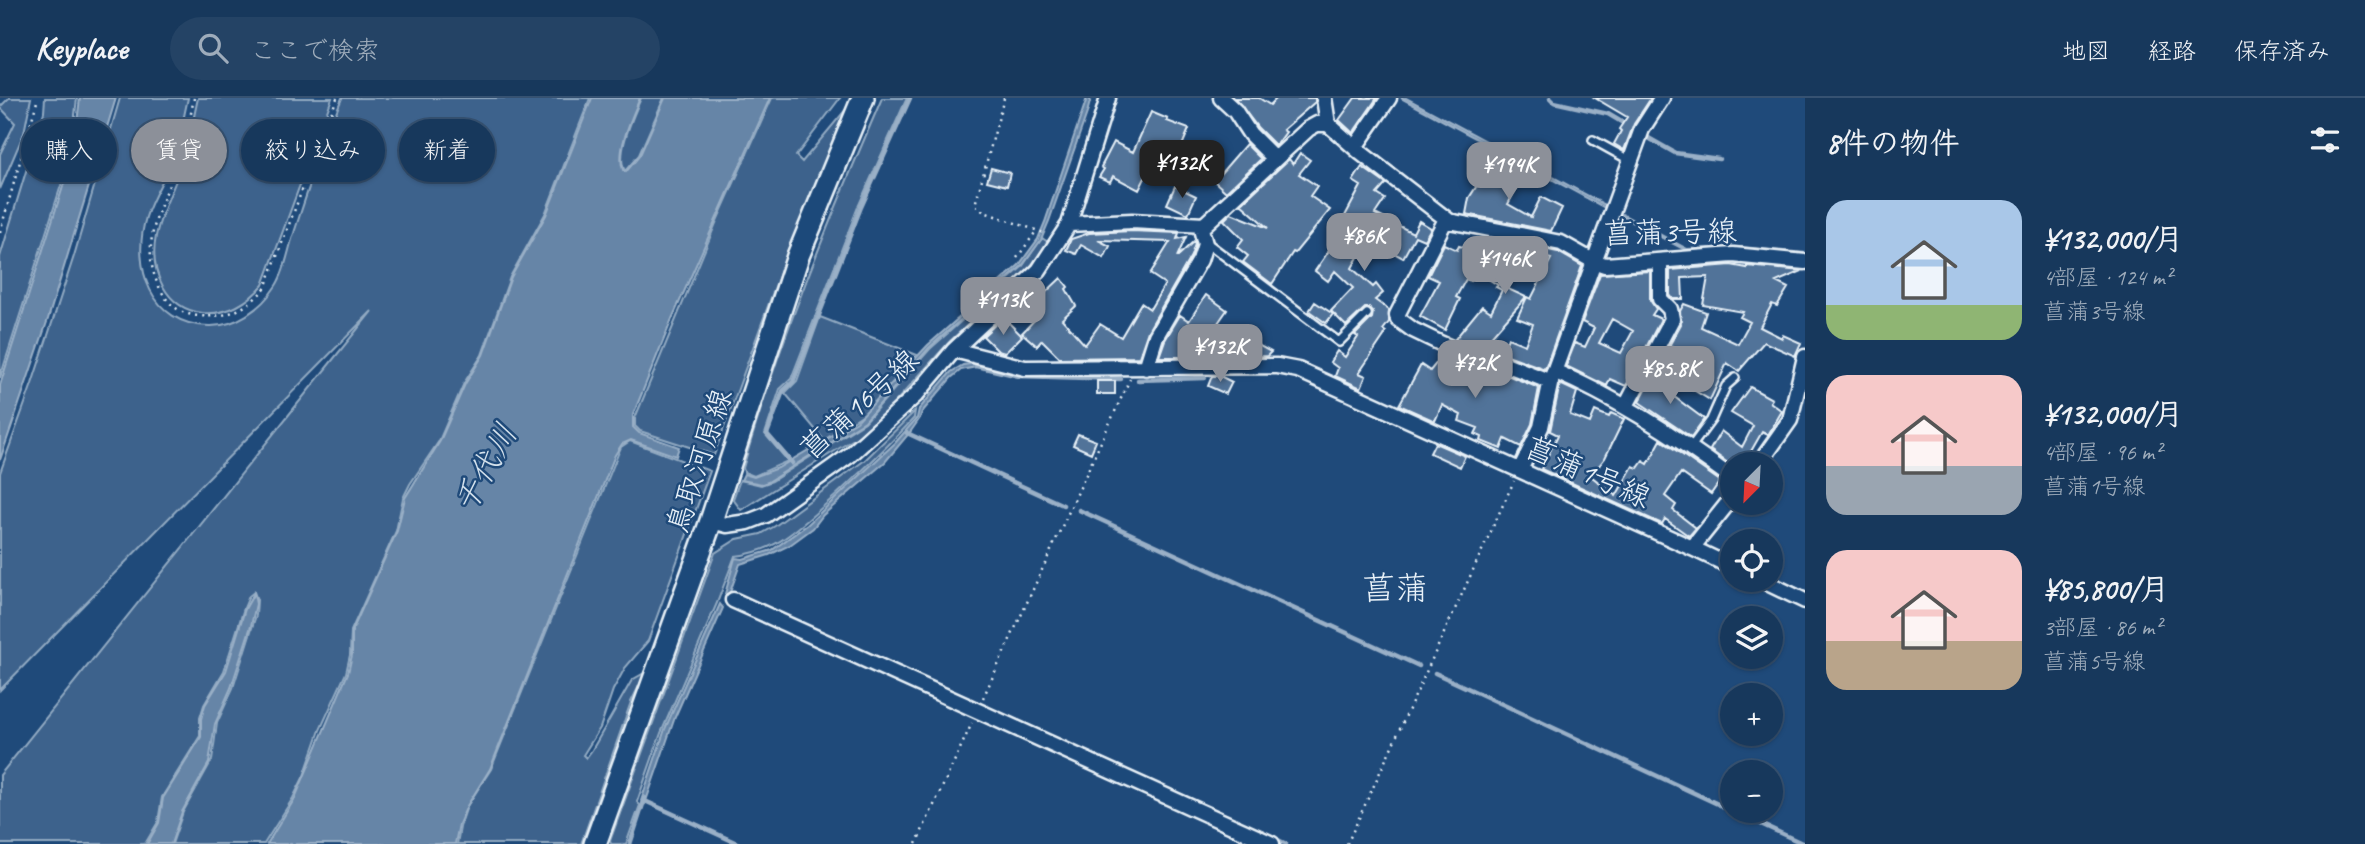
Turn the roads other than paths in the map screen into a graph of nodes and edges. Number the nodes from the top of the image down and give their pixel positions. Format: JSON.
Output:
{"nodes":[{"id":1,"x":863,"y":98,"type":"edge"},
{"id":2,"x":1108,"y":98,"type":"edge"},
{"id":3,"x":1221,"y":98,"type":"edge"},
{"id":4,"x":1324,"y":98,"type":"edge"},
{"id":5,"x":1389,"y":98,"type":"edge"},
{"id":6,"x":1662,"y":98,"type":"edge"},
{"id":7,"x":1328,"y":124,"type":"junction"},
{"id":8,"x":1593,"y":140,"type":"dead end"},
{"id":9,"x":1355,"y":147,"type":"junction"},
{"id":10,"x":1274,"y":158,"type":"junction"},
{"id":11,"x":1632,"y":161,"type":"junction"},
{"id":12,"x":1446,"y":219,"type":"junction"},
{"id":13,"x":1069,"y":224,"type":"junction"},
{"id":14,"x":1200,"y":225,"type":"junction"},
{"id":15,"x":1204,"y":241,"type":"junction"},
{"id":16,"x":1593,"y":261,"type":"junction"},
{"id":17,"x":1660,"y":262,"type":"junction"},
{"id":18,"x":1805,"y":262,"type":"edge"},
{"id":19,"x":1367,"y":314,"type":"dead end"},
{"id":20,"x":954,"y":350,"type":"junction"},
{"id":21,"x":1805,"y":357,"type":"edge"},
{"id":22,"x":1140,"y":368,"type":"junction"},
{"id":23,"x":1552,"y":377,"type":"junction"},
{"id":24,"x":1735,"y":378,"type":"dead end"},
{"id":25,"x":1626,"y":406,"type":"junction"},
{"id":26,"x":1690,"y":447,"type":"junction"},
{"id":27,"x":1767,"y":452,"type":"edge"},
{"id":28,"x":1720,"y":469,"type":"edge"},
{"id":29,"x":1520,"y":470,"type":"junction"},
{"id":30,"x":1720,"y":513,"type":"edge"},
{"id":31,"x":711,"y":521,"type":"junction"},
{"id":32,"x":1692,"y":548,"type":"junction"},
{"id":33,"x":1720,"y":561,"type":"edge"},
{"id":34,"x":1783,"y":590,"type":"edge"},
{"id":35,"x":733,"y":600,"type":"dead end"},
{"id":36,"x":1805,"y":601,"type":"edge"},
{"id":37,"x":595,"y":844,"type":"edge"},
{"id":38,"x":1272,"y":844,"type":"edge"}],
"edges":[{"from":1,"to":31,"type":"main road","name":"鳥取河原線"},
{"from":2,"to":13,"type":"street","name":"菖蒲16号線"},
{"from":3,"to":10,"type":"street"},
{"from":4,"to":7,"type":"street"},
{"from":5,"to":9,"type":"street"},
{"from":6,"to":11,"type":"street"},
{"from":7,"to":9,"type":"street","name":"菖蒲3号線"},
{"from":7,"to":10,"type":"street"},
{"from":8,"to":11,"type":"lane"},
{"from":9,"to":12,"type":"street","name":"菖蒲3号線"},
{"from":10,"to":14,"type":"street"},
{"from":11,"to":16,"type":"street"},
{"from":12,"to":16,"type":"street","name":"菖蒲3号線"},
{"from":12,"to":23,"type":"street"},
{"from":13,"to":14,"type":"street"},
{"from":13,"to":20,"type":"street","name":"菖蒲16号線"},
{"from":14,"to":15,"type":"street"},
{"from":15,"to":19,"type":"lane"},
{"from":15,"to":22,"type":"street"},
{"from":16,"to":17,"type":"street","name":"菖蒲3号線"},
{"from":16,"to":23,"type":"street"},
{"from":17,"to":18,"type":"street","name":"菖蒲3号線"},
{"from":17,"to":25,"type":"street"},
{"from":20,"to":22,"type":"street","name":"菖蒲1号線"},
{"from":20,"to":31,"type":"street","name":"菖蒲16号線"},
{"from":21,"to":27,"type":"street"},
{"from":22,"to":29,"type":"street","name":"菖蒲1号線"},
{"from":23,"to":25,"type":"street"},
{"from":23,"to":29,"type":"street"},
{"from":24,"to":26,"type":"lane"},
{"from":25,"to":26,"type":"street"},
{"from":26,"to":28,"type":"street"},
{"from":29,"to":32,"type":"street","name":"菖蒲1号線"},
{"from":30,"to":32,"type":"street"},
{"from":31,"to":37,"type":"main road","name":"鳥取河原線"},
{"from":32,"to":33,"type":"street","name":"菖蒲1号線"},
{"from":34,"to":36,"type":"street"},
{"from":35,"to":38,"type":"street"}]}
